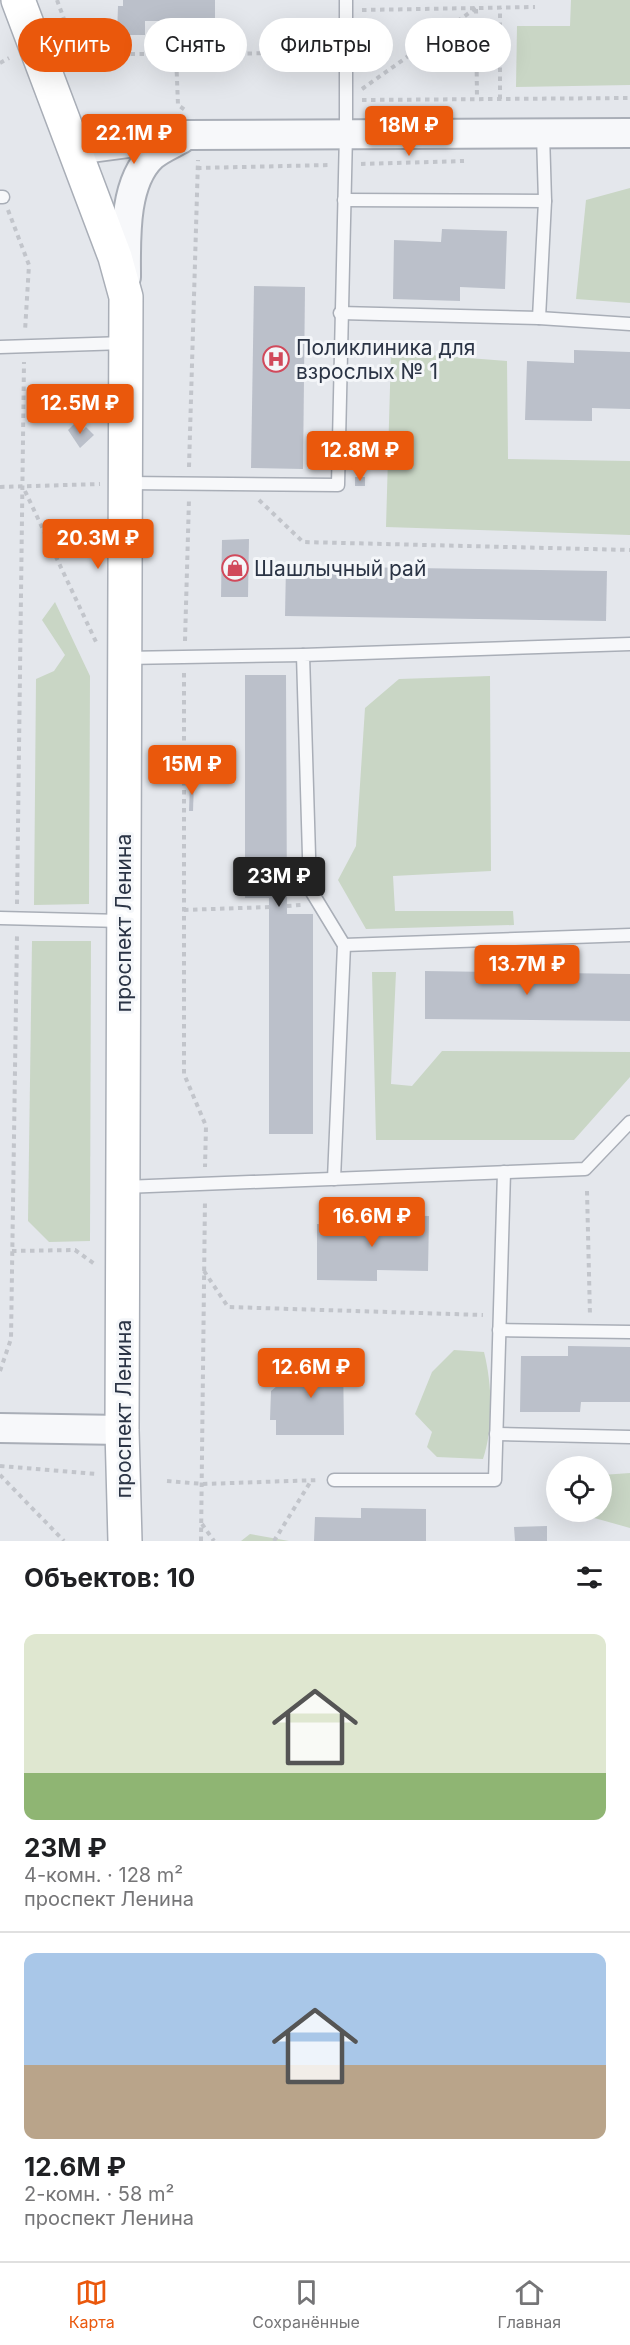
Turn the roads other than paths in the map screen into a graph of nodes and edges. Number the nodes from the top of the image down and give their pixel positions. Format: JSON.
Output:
{"nodes":[{"id":1,"x":18,"y":0,"type":"edge"},
{"id":2,"x":346,"y":5,"type":"edge"},
{"id":3,"x":346,"y":133,"type":"junction"},
{"id":4,"x":630,"y":133,"type":"edge"},
{"id":5,"x":543,"y":134,"type":"junction"},
{"id":6,"x":193,"y":135,"type":"junction"},
{"id":7,"x":75,"y":150,"type":"junction"},
{"id":8,"x":344,"y":200,"type":"junction"},
{"id":9,"x":545,"y":201,"type":"junction"},
{"id":10,"x":126,"y":297,"type":"junction"},
{"id":11,"x":340,"y":313,"type":"junction"},
{"id":12,"x":539,"y":318,"type":"junction"},
{"id":13,"x":630,"y":324,"type":"edge"},
{"id":14,"x":126,"y":343,"type":"junction"},
{"id":15,"x":0,"y":347,"type":"edge"},
{"id":16,"x":125,"y":483,"type":"junction"},
{"id":17,"x":630,"y":644,"type":"edge"},
{"id":18,"x":111,"y":653,"type":"junction"},
{"id":19,"x":303,"y":655,"type":"junction"},
{"id":20,"x":0,"y":918,"type":"edge"},
{"id":21,"x":123,"y":921,"type":"junction"},
{"id":22,"x":630,"y":935,"type":"edge"},
{"id":23,"x":344,"y":945,"type":"junction"},
{"id":24,"x":630,"y":1122,"type":"edge"},
{"id":25,"x":504,"y":1172,"type":"junction"},
{"id":26,"x":334,"y":1179,"type":"junction"},
{"id":27,"x":124,"y":1187,"type":"junction"},
{"id":28,"x":499,"y":1330,"type":"junction"},
{"id":29,"x":630,"y":1332,"type":"edge"},
{"id":30,"x":0,"y":1428,"type":"edge"},
{"id":31,"x":122,"y":1430,"type":"junction"},
{"id":32,"x":496,"y":1434,"type":"junction"},
{"id":33,"x":630,"y":1437,"type":"edge"},
{"id":34,"x":334,"y":1480,"type":"road end"},
{"id":35,"x":125,"y":1541,"type":"edge"}],
"edges":[{"from":1,"to":7,"type":"main road","name":"проспект Ленина"},
{"from":2,"to":3,"type":"lane"},
{"from":3,"to":5,"type":"street"},
{"from":3,"to":6,"type":"street"},
{"from":3,"to":8,"type":"lane"},
{"from":4,"to":5,"type":"street"},
{"from":5,"to":9,"type":"lane"},
{"from":6,"to":7,"type":"street"},
{"from":6,"to":10,"type":"street"},
{"from":7,"to":10,"type":"main road","name":"проспект Ленина"},
{"from":8,"to":9,"type":"lane"},
{"from":8,"to":11,"type":"lane"},
{"from":9,"to":12,"type":"lane"},
{"from":10,"to":14,"type":"main road","name":"проспект Ленина"},
{"from":11,"to":12,"type":"lane"},
{"from":11,"to":16,"type":"lane"},
{"from":12,"to":13,"type":"lane"},
{"from":14,"to":15,"type":"lane"},
{"from":14,"to":16,"type":"main road","name":"проспект Ленина"},
{"from":16,"to":18,"type":"main road","name":"проспект Ленина"},
{"from":17,"to":19,"type":"lane"},
{"from":18,"to":19,"type":"lane"},
{"from":18,"to":21,"type":"main road","name":"проспект Ленина"},
{"from":19,"to":23,"type":"lane"},
{"from":20,"to":21,"type":"lane"},
{"from":21,"to":27,"type":"main road","name":"проспект Ленина"},
{"from":22,"to":23,"type":"lane"},
{"from":23,"to":26,"type":"lane"},
{"from":24,"to":25,"type":"lane"},
{"from":25,"to":26,"type":"lane"},
{"from":25,"to":28,"type":"lane"},
{"from":26,"to":27,"type":"lane"},
{"from":27,"to":31,"type":"main road","name":"проспект Ленина"},
{"from":28,"to":29,"type":"lane"},
{"from":28,"to":32,"type":"lane"},
{"from":30,"to":31,"type":"street"},
{"from":31,"to":35,"type":"main road","name":"проспект Ленина"},
{"from":32,"to":33,"type":"lane"},
{"from":32,"to":34,"type":"lane"}]}
